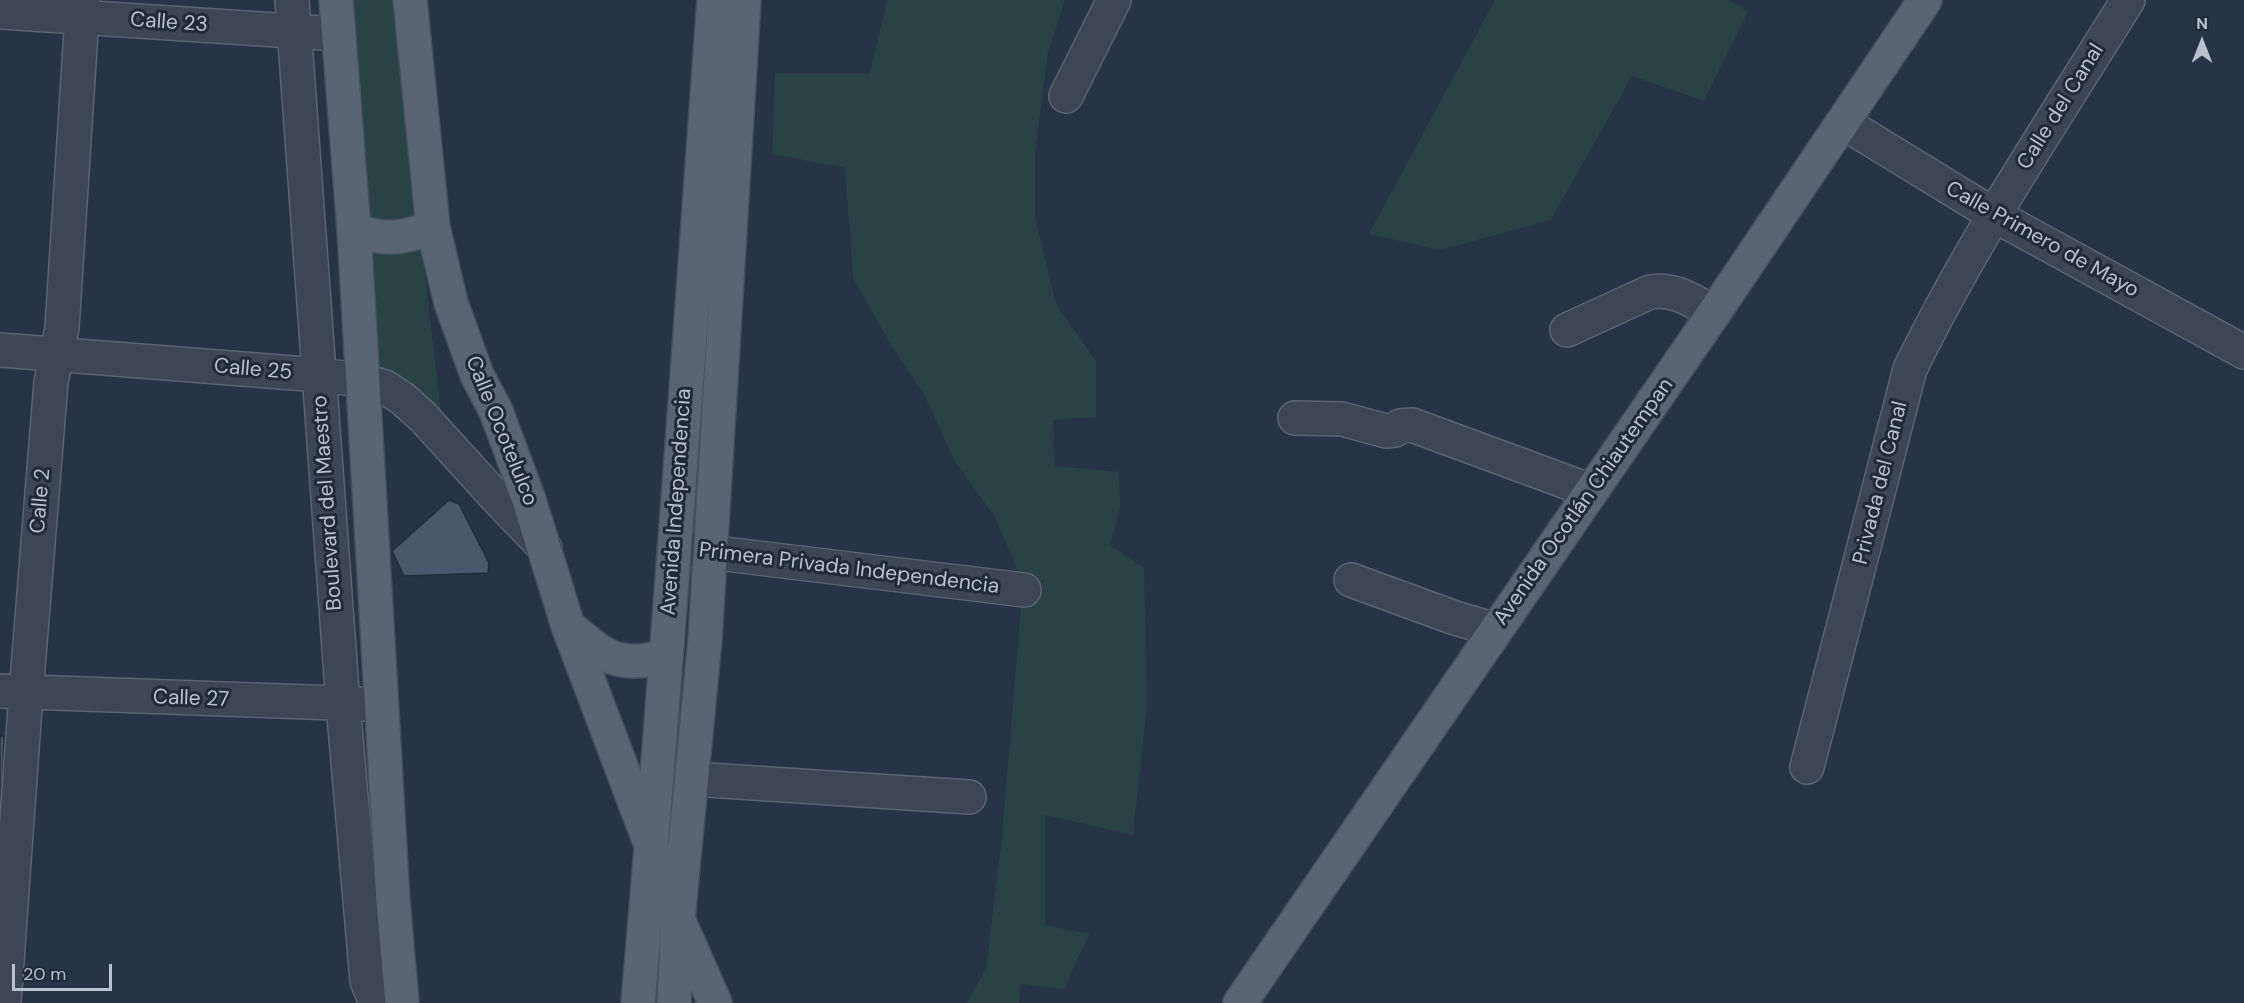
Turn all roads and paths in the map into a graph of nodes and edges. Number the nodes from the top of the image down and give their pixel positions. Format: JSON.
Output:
{"nodes":[{"id":1,"x":336,"y":0,"type":"edge"},
{"id":2,"x":410,"y":0,"type":"edge"},
{"id":3,"x":714,"y":0,"type":"edge"},
{"id":4,"x":744,"y":0,"type":"edge"},
{"id":5,"x":1114,"y":0,"type":"edge"},
{"id":6,"x":1925,"y":0,"type":"edge"},
{"id":7,"x":2128,"y":0,"type":"edge"},
{"id":8,"x":83,"y":9,"type":"edge"},
{"id":9,"x":0,"y":12,"type":"edge"},
{"id":10,"x":292,"y":15,"type":"edge"},
{"id":11,"x":338,"y":34,"type":"junction"},
{"id":12,"x":1066,"y":96,"type":"dead end"},
{"id":13,"x":1844,"y":123,"type":"junction"},
{"id":14,"x":1994,"y":215,"type":"junction"},
{"id":15,"x":433,"y":227,"type":"junction"},
{"id":16,"x":354,"y":231,"type":"junction"},
{"id":17,"x":1714,"y":313,"type":"junction"},
{"id":18,"x":1567,"y":330,"type":"dead end"},
{"id":19,"x":0,"y":350,"type":"edge"},
{"id":20,"x":2244,"y":352,"type":"edge"},
{"id":21,"x":56,"y":354,"type":"junction"},
{"id":22,"x":319,"y":375,"type":"junction"},
{"id":23,"x":361,"y":380,"type":"junction"},
{"id":24,"x":1295,"y":418,"type":"dead end"},
{"id":25,"x":1591,"y":491,"type":"junction"},
{"id":26,"x":545,"y":548,"type":"junction"},
{"id":27,"x":675,"y":548,"type":"junction"},
{"id":28,"x":710,"y":553,"type":"junction"},
{"id":29,"x":1351,"y":580,"type":"dead end"},
{"id":30,"x":1024,"y":590,"type":"dead end"},
{"id":31,"x":568,"y":626,"type":"junction"},
{"id":32,"x":1496,"y":630,"type":"junction"},
{"id":33,"x":665,"y":656,"type":"junction"},
{"id":34,"x":13,"y":692,"type":"edge"},
{"id":35,"x":343,"y":704,"type":"junction"},
{"id":36,"x":382,"y":704,"type":"junction"},
{"id":37,"x":1807,"y":767,"type":"dead end"},
{"id":38,"x":692,"y":779,"type":"junction"},
{"id":39,"x":969,"y":797,"type":"dead end"},
{"id":40,"x":652,"y":848,"type":"junction"},
{"id":41,"x":678,"y":919,"type":"junction"},
{"id":42,"x":4,"y":1003,"type":"edge"},
{"id":43,"x":376,"y":1003,"type":"edge"},
{"id":44,"x":402,"y":1003,"type":"edge"},
{"id":45,"x":638,"y":1003,"type":"edge"},
{"id":46,"x":674,"y":1003,"type":"edge"},
{"id":47,"x":715,"y":1003,"type":"edge"},
{"id":48,"x":1240,"y":1003,"type":"edge"}],
"edges":[{"from":1,"to":11,"type":"main road","name":"Boulevard del Maestro"},
{"from":2,"to":15,"type":"main road","name":"Calle Ocotelulco"},
{"from":3,"to":27,"type":"main road","name":"Avenida Independencia"},
{"from":4,"to":28,"type":"main road","name":"Avenida Independencia"},
{"from":5,"to":12,"type":"street"},
{"from":6,"to":13,"type":"main road","name":"Avenida Ocotlán Chiautempan"},
{"from":7,"to":14,"type":"street","name":"Calle del Canal"},
{"from":8,"to":9,"type":"street","name":"Calle 23"},
{"from":8,"to":10,"type":"street","name":"Calle 23"},
{"from":8,"to":21,"type":"street","name":"Calle 2"},
{"from":10,"to":11,"type":"street","name":"Calle 23"},
{"from":10,"to":22,"type":"street","name":"Boulevard del Maestro"},
{"from":11,"to":16,"type":"main road","name":"Boulevard del Maestro"},
{"from":13,"to":14,"type":"street","name":"Calle Primero de Mayo"},
{"from":13,"to":17,"type":"main road","name":"Avenida Ocotlán Chiautempan"},
{"from":14,"to":20,"type":"street","name":"Calle Primero de Mayo"},
{"from":14,"to":37,"type":"street","name":"Privada del Canal"},
{"from":15,"to":16,"type":"main road"},
{"from":15,"to":26,"type":"main road","name":"Calle Ocotelulco"},
{"from":16,"to":23,"type":"main road","name":"Boulevard del Maestro"},
{"from":17,"to":18,"type":"street"},
{"from":17,"to":25,"type":"main road","name":"Avenida Ocotlán Chiautempan"},
{"from":19,"to":21,"type":"street","name":"Calle 25"},
{"from":21,"to":22,"type":"street","name":"Calle 25"},
{"from":21,"to":34,"type":"street","name":"Calle 2"},
{"from":22,"to":23,"type":"street","name":"Calle 25"},
{"from":22,"to":35,"type":"street","name":"Boulevard del Maestro"},
{"from":23,"to":26,"type":"street","name":"Calle 25"},
{"from":23,"to":36,"type":"main road","name":"Boulevard del Maestro"},
{"from":24,"to":25,"type":"street"},
{"from":25,"to":32,"type":"main road","name":"Avenida Ocotlán Chiautempan"},
{"from":26,"to":31,"type":"main road","name":"Calle Ocotelulco"},
{"from":27,"to":28,"type":"street","name":"Primera Privada Independencia"},
{"from":27,"to":33,"type":"main road","name":"Avenida Independencia"},
{"from":28,"to":30,"type":"street","name":"Primera Privada Independencia"},
{"from":28,"to":38,"type":"main road","name":"Avenida Independencia"},
{"from":29,"to":32,"type":"street"},
{"from":31,"to":33,"type":"main road"},
{"from":31,"to":40,"type":"main road","name":"Calle Ocotelulco"},
{"from":32,"to":48,"type":"main road","name":"Avenida Ocotlán Chiautempan"},
{"from":33,"to":40,"type":"main road","name":"Avenida Independencia"},
{"from":34,"to":35,"type":"street","name":"Calle 27"},
{"from":34,"to":42,"type":"street","name":"Calle 2"},
{"from":35,"to":36,"type":"street","name":"Calle 27"},
{"from":35,"to":43,"type":"street","name":"Boulevard del Maestro"},
{"from":36,"to":44,"type":"main road","name":"Boulevard del Maestro"},
{"from":38,"to":39,"type":"street"},
{"from":38,"to":41,"type":"main road","name":"Avenida Independencia"},
{"from":40,"to":41,"type":"main road","name":"Calle Ocotelulco"},
{"from":40,"to":45,"type":"main road","name":"Avenida Independencia"},
{"from":41,"to":46,"type":"main road","name":"Avenida Independencia"},
{"from":41,"to":47,"type":"main road","name":"Calle Ocotelulco"}]}
